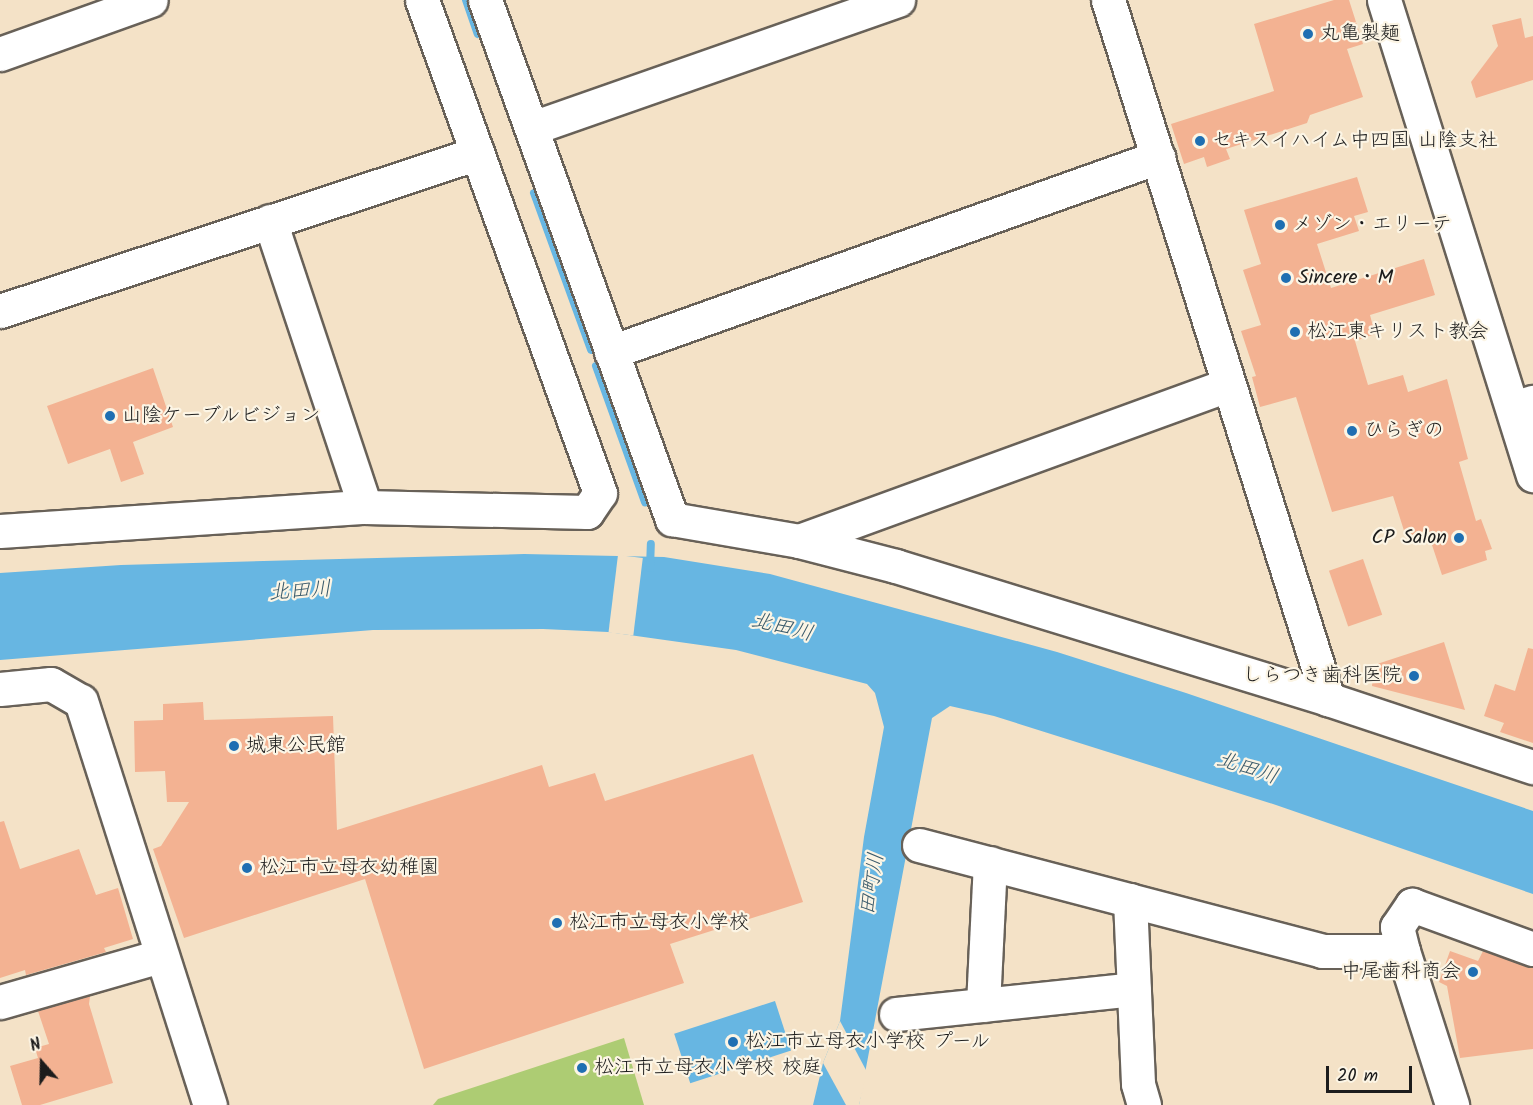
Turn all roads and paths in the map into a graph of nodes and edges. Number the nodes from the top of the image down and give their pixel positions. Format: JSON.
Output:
{"nodes":[{"id":1,"x":151,"y":0,"type":"edge"},
{"id":2,"x":422,"y":0,"type":"edge"},
{"id":3,"x":485,"y":0,"type":"edge"},
{"id":4,"x":898,"y":0,"type":"edge"},
{"id":5,"x":1108,"y":0,"type":"edge"},
{"id":6,"x":1384,"y":0,"type":"edge"},
{"id":7,"x":0,"y":54,"type":"edge"},
{"id":8,"x":532,"y":128,"type":"junction"},
{"id":9,"x":478,"y":153,"type":"junction"},
{"id":10,"x":1158,"y":157,"type":"junction"},
{"id":11,"x":270,"y":221,"type":"junction"},
{"id":12,"x":0,"y":311,"type":"edge"},
{"id":13,"x":611,"y":352,"type":"junction"},
{"id":14,"x":1227,"y":385,"type":"junction"},
{"id":15,"x":1523,"y":405,"type":"edge"},
{"id":16,"x":1533,"y":475,"type":"edge"},
{"id":17,"x":365,"y":507,"type":"junction"},
{"id":18,"x":0,"y":531,"type":"edge"},
{"id":19,"x":799,"y":541,"type":"junction"},
{"id":20,"x":0,"y":689,"type":"edge"},
{"id":21,"x":1328,"y":699,"type":"junction"},
{"id":22,"x":1533,"y":767,"type":"edge"},
{"id":23,"x":919,"y":844,"type":"dead end"},
{"id":24,"x":990,"y":863,"type":"junction"},
{"id":25,"x":1130,"y":900,"type":"junction"},
{"id":26,"x":1533,"y":949,"type":"edge"},
{"id":27,"x":1403,"y":951,"type":"junction"},
{"id":28,"x":160,"y":956,"type":"junction"},
{"id":29,"x":1134,"y":989,"type":"junction"},
{"id":30,"x":0,"y":1002,"type":"edge"},
{"id":31,"x":983,"y":1005,"type":"junction"},
{"id":32,"x":896,"y":1014,"type":"dead end"},
{"id":33,"x":210,"y":1105,"type":"edge"},
{"id":34,"x":1144,"y":1105,"type":"edge"},
{"id":35,"x":1452,"y":1105,"type":"edge"}],
"edges":[{"from":1,"to":7,"type":"street"},
{"from":2,"to":9,"type":"street"},
{"from":3,"to":8,"type":"street"},
{"from":4,"to":8,"type":"street"},
{"from":5,"to":10,"type":"street"},
{"from":6,"to":15,"type":"street"},
{"from":8,"to":13,"type":"street"},
{"from":9,"to":11,"type":"street"},
{"from":9,"to":17,"type":"street"},
{"from":10,"to":13,"type":"street"},
{"from":10,"to":14,"type":"street"},
{"from":11,"to":12,"type":"street"},
{"from":11,"to":17,"type":"street"},
{"from":13,"to":19,"type":"street"},
{"from":14,"to":19,"type":"street"},
{"from":14,"to":21,"type":"street"},
{"from":15,"to":16,"type":"street"},
{"from":17,"to":18,"type":"street"},
{"from":19,"to":21,"type":"street"},
{"from":20,"to":28,"type":"street"},
{"from":21,"to":22,"type":"street"},
{"from":23,"to":24,"type":"street"},
{"from":24,"to":25,"type":"street"},
{"from":24,"to":31,"type":"street"},
{"from":25,"to":27,"type":"street"},
{"from":25,"to":29,"type":"street"},
{"from":26,"to":27,"type":"street"},
{"from":27,"to":35,"type":"street"},
{"from":28,"to":30,"type":"street"},
{"from":28,"to":33,"type":"street"},
{"from":29,"to":31,"type":"street"},
{"from":29,"to":34,"type":"street"},
{"from":31,"to":32,"type":"street"}]}
